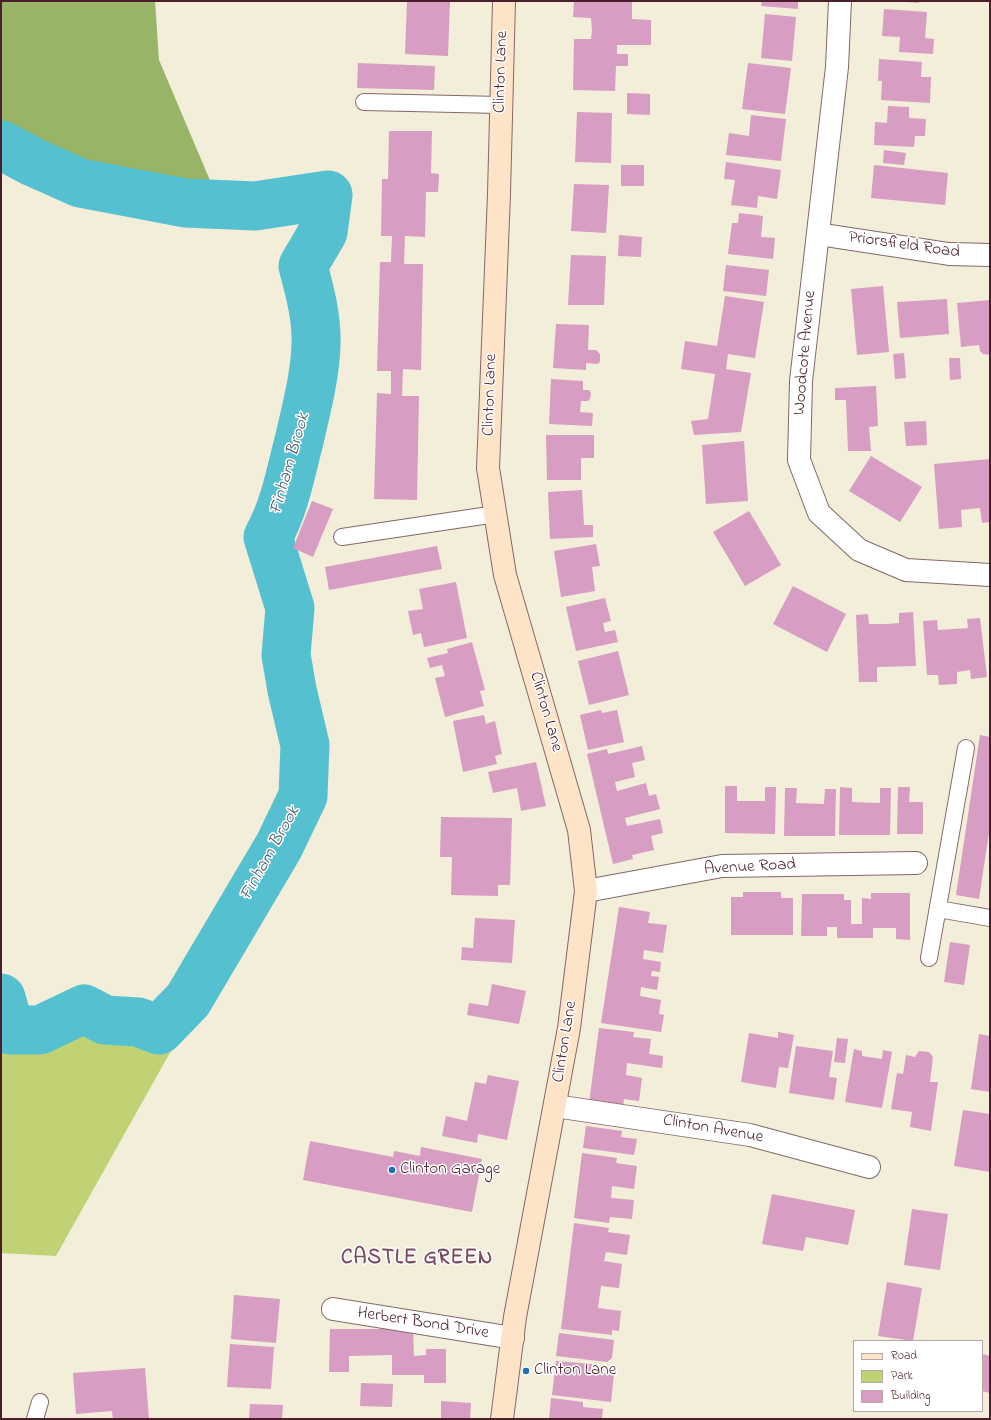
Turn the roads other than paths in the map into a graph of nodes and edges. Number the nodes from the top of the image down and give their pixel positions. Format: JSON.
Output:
{"nodes":[{"id":1,"x":504,"y":1,"type":"edge"},
{"id":2,"x":840,"y":1,"type":"edge"},
{"id":3,"x":364,"y":102,"type":"dead end"},
{"id":4,"x":501,"y":105,"type":"junction"},
{"id":5,"x":818,"y":234,"type":"junction"},
{"id":6,"x":990,"y":255,"type":"edge"},
{"id":7,"x":496,"y":514,"type":"junction"},
{"id":8,"x":342,"y":537,"type":"dead end"},
{"id":9,"x":990,"y":575,"type":"edge"},
{"id":10,"x":966,"y":748,"type":"dead end"},
{"id":11,"x":916,"y":863,"type":"dead end"},
{"id":12,"x":586,"y":891,"type":"junction"},
{"id":13,"x":938,"y":909,"type":"junction"},
{"id":14,"x":990,"y":918,"type":"edge"},
{"id":15,"x":929,"y":958,"type":"dead end"},
{"id":16,"x":554,"y":1106,"type":"junction"},
{"id":17,"x":869,"y":1167,"type":"dead end"},
{"id":18,"x":332,"y":1310,"type":"dead end"},
{"id":19,"x":513,"y":1338,"type":"junction"},
{"id":20,"x":40,"y":1402,"type":"dead end"},
{"id":21,"x":35,"y":1419,"type":"edge"},
{"id":22,"x":502,"y":1419,"type":"edge"}],
"edges":[{"from":1,"to":4,"type":"main road","name":"Clinton Lane"},
{"from":2,"to":5,"type":"street","name":"Woodcote Avenue"},
{"from":3,"to":4,"type":"lane"},
{"from":4,"to":7,"type":"main road","name":"Clinton Lane"},
{"from":5,"to":6,"type":"street","name":"Priorsfield Road"},
{"from":5,"to":9,"type":"street","name":"Woodcote Avenue"},
{"from":7,"to":8,"type":"lane"},
{"from":7,"to":12,"type":"main road","name":"Clinton Lane"},
{"from":10,"to":13,"type":"lane"},
{"from":11,"to":12,"type":"street","name":"Avenue Road"},
{"from":12,"to":16,"type":"main road","name":"Clinton Lane"},
{"from":13,"to":14,"type":"lane"},
{"from":13,"to":15,"type":"lane"},
{"from":16,"to":17,"type":"street","name":"Clinton Avenue"},
{"from":16,"to":19,"type":"main road","name":"Clinton Lane"},
{"from":18,"to":19,"type":"street","name":"Herbert Bond Drive"},
{"from":19,"to":22,"type":"main road","name":"Clinton Lane"},
{"from":20,"to":21,"type":"lane"}]}
